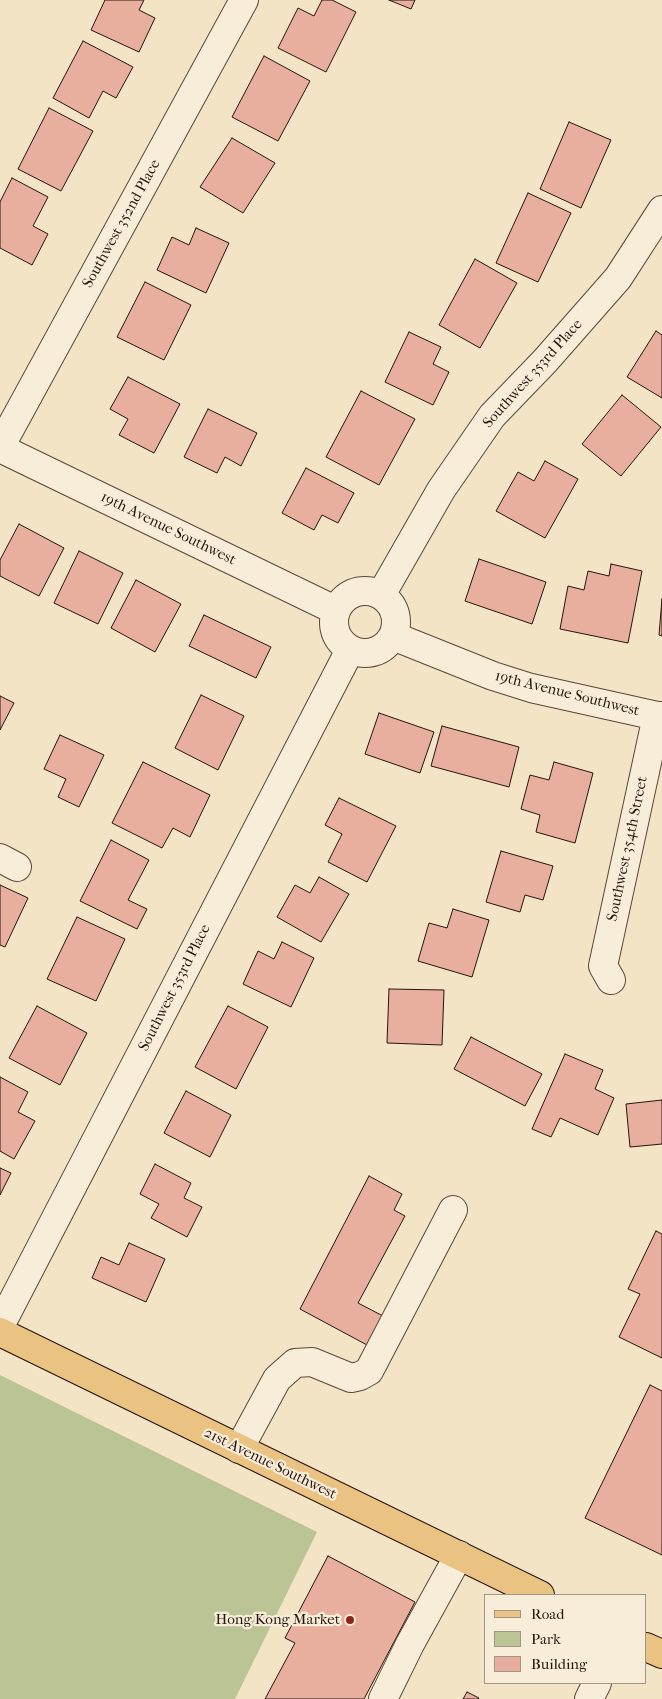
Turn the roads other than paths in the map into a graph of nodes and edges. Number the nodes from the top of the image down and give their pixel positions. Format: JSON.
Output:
{"nodes":[{"id":1,"x":244,"y":0,"type":"edge"},
{"id":2,"x":662,"y":210,"type":"edge"},
{"id":3,"x":2,"y":454,"type":"edge"},
{"id":4,"x":381,"y":595,"type":"junction"},
{"id":5,"x":335,"y":610,"type":"junction"},
{"id":6,"x":393,"y":636,"type":"junction"},
{"id":7,"x":350,"y":650,"type":"junction"},
{"id":8,"x":660,"y":716,"type":"edge"},
{"id":9,"x":611,"y":980,"type":"dead end"},
{"id":10,"x":453,"y":1210,"type":"dead end"},
{"id":11,"x":0,"y":1326,"type":"edge"},
{"id":12,"x":0,"y":1332,"type":"edge"},
{"id":13,"x":239,"y":1449,"type":"junction"},
{"id":14,"x":459,"y":1556,"type":"junction"},
{"id":15,"x":538,"y":1594,"type":"edge"},
{"id":16,"x":647,"y":1646,"type":"edge"},
{"id":17,"x":662,"y":1654,"type":"edge"},
{"id":18,"x":596,"y":1684,"type":"edge"},
{"id":19,"x":383,"y":1699,"type":"edge"},
{"id":20,"x":589,"y":1699,"type":"edge"}],
"edges":[{"from":1,"to":3,"type":"street","name":"Southwest 352nd Place"},
{"from":2,"to":4,"type":"street","name":"Southwest 353rd Place"},
{"from":3,"to":5,"type":"street","name":"19th Avenue Southwest"},
{"from":4,"to":5,"type":"street"},
{"from":4,"to":6,"type":"street"},
{"from":5,"to":7,"type":"street"},
{"from":6,"to":7,"type":"street"},
{"from":6,"to":8,"type":"street","name":"19th Avenue Southwest"},
{"from":7,"to":11,"type":"street","name":"Southwest 353rd Place"},
{"from":8,"to":9,"type":"street","name":"Southwest 354th Street"},
{"from":10,"to":13,"type":"street"},
{"from":12,"to":13,"type":"main road","name":"21st Avenue Southwest"},
{"from":13,"to":14,"type":"main road","name":"21st Avenue Southwest"},
{"from":14,"to":15,"type":"main road","name":"21st Avenue Southwest"},
{"from":14,"to":19,"type":"street"},
{"from":16,"to":17,"type":"main road"},
{"from":18,"to":20,"type":"street"}]}
